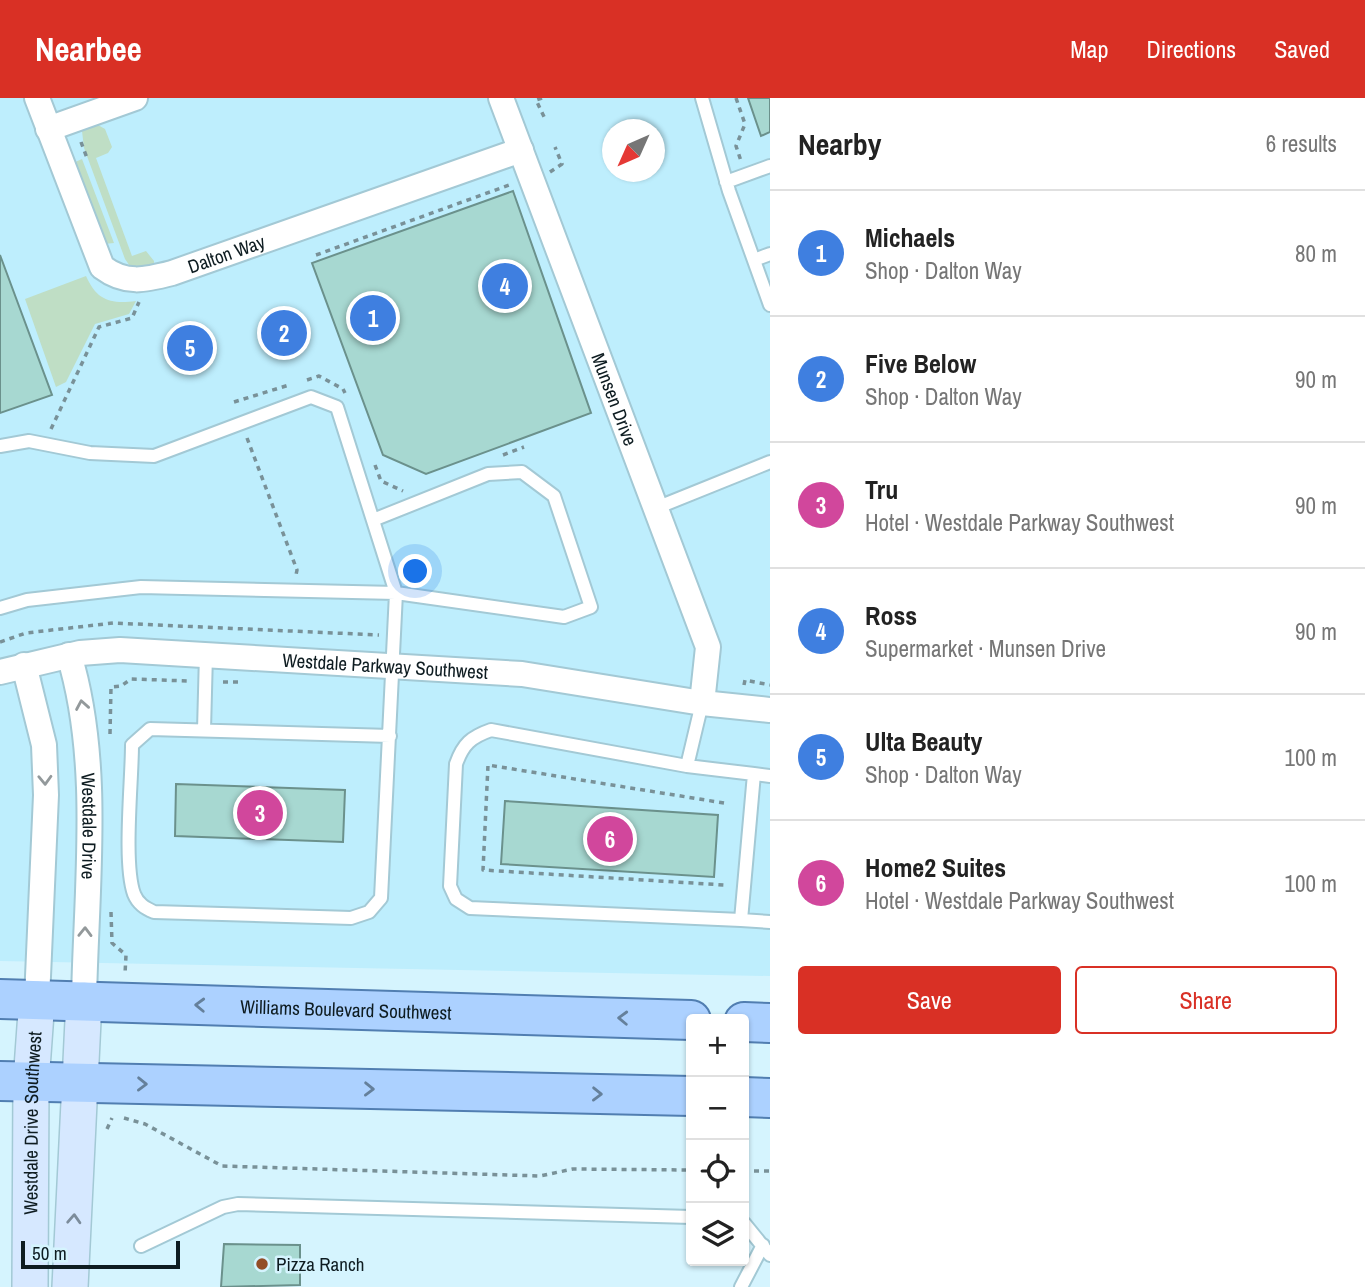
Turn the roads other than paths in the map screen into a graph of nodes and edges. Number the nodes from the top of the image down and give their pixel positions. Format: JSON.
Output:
{"nodes":[{"id":1,"x":37,"y":98,"type":"edge"},
{"id":2,"x":135,"y":98,"type":"edge"},
{"id":3,"x":501,"y":98,"type":"edge"},
{"id":4,"x":702,"y":98,"type":"edge"},
{"id":5,"x":48,"y":129,"type":"junction"},
{"id":6,"x":521,"y":150,"type":"junction"},
{"id":7,"x":770,"y":166,"type":"edge"},
{"id":8,"x":726,"y":182,"type":"junction"},
{"id":9,"x":770,"y":254,"type":"edge"},
{"id":10,"x":754,"y":260,"type":"junction"},
{"id":11,"x":770,"y":305,"type":"edge"},
{"id":12,"x":0,"y":446,"type":"edge"},
{"id":13,"x":770,"y":462,"type":"edge"},
{"id":14,"x":656,"y":508,"type":"junction"},
{"id":15,"x":373,"y":520,"type":"junction"},
{"id":16,"x":396,"y":593,"type":"junction"},
{"id":17,"x":0,"y":608,"type":"edge"},
{"id":18,"x":206,"y":654,"type":"junction"},
{"id":19,"x":69,"y":655,"type":"junction"},
{"id":20,"x":24,"y":665,"type":"junction"},
{"id":21,"x":394,"y":665,"type":"junction"},
{"id":22,"x":0,"y":672,"type":"edge"},
{"id":23,"x":702,"y":704,"type":"junction"},
{"id":24,"x":770,"y":710,"type":"edge"},
{"id":25,"x":204,"y":730,"type":"junction"},
{"id":26,"x":390,"y":736,"type":"junction"},
{"id":27,"x":687,"y":766,"type":"junction"},
{"id":28,"x":754,"y":774,"type":"junction"},
{"id":29,"x":770,"y":776,"type":"edge"},
{"id":30,"x":741,"y":920,"type":"junction"},
{"id":31,"x":770,"y":922,"type":"edge"},
{"id":32,"x":18,"y":999,"type":"edge"},
{"id":33,"x":84,"y":1000,"type":"junction"},
{"id":34,"x":686,"y":1020,"type":"edge"},
{"id":35,"x":749,"y":1022,"type":"edge"},
{"id":36,"x":770,"y":1023,"type":"edge"},
{"id":37,"x":16,"y":1081,"type":"edge"},
{"id":38,"x":81,"y":1081,"type":"junction"},
{"id":39,"x":686,"y":1096,"type":"edge"},
{"id":40,"x":749,"y":1097,"type":"edge"},
{"id":41,"x":770,"y":1098,"type":"edge"},
{"id":42,"x":686,"y":1217,"type":"edge"},
{"id":43,"x":749,"y":1229,"type":"edge"},
{"id":44,"x":141,"y":1246,"type":"dead end"},
{"id":45,"x":768,"y":1252,"type":"edge"},
{"id":46,"x":30,"y":1287,"type":"edge"},
{"id":47,"x":70,"y":1287,"type":"edge"},
{"id":48,"x":741,"y":1287,"type":"edge"}],
"edges":[{"from":1,"to":5,"type":"street","name":"Dalton Way"},
{"from":2,"to":5,"type":"street"},
{"from":3,"to":6,"type":"street","name":"Munsen Drive"},
{"from":4,"to":8,"type":"lane"},
{"from":5,"to":6,"type":"street","name":"Dalton Way"},
{"from":6,"to":14,"type":"street","name":"Munsen Drive"},
{"from":7,"to":8,"type":"lane"},
{"from":8,"to":10,"type":"lane"},
{"from":9,"to":10,"type":"lane"},
{"from":10,"to":11,"type":"lane"},
{"from":12,"to":15,"type":"lane"},
{"from":13,"to":14,"type":"lane"},
{"from":14,"to":23,"type":"street","name":"Munsen Drive"},
{"from":15,"to":16,"type":"lane"},
{"from":15,"to":16,"type":"lane"},
{"from":16,"to":17,"type":"lane"},
{"from":16,"to":21,"type":"lane"},
{"from":18,"to":19,"type":"street","name":"Westdale Parkway Southwest"},
{"from":18,"to":21,"type":"street","name":"Westdale Parkway Southwest"},
{"from":18,"to":25,"type":"lane"},
{"from":19,"to":20,"type":"street","name":"Westdale Parkway Southwest"},
{"from":33,"to":19,"type":"street","name":"Westdale Drive","one_way":true},
{"from":20,"to":22,"type":"street","name":"Westdale Parkway Southwest"},
{"from":20,"to":32,"type":"street","one_way":true},
{"from":21,"to":23,"type":"street","name":"Westdale Parkway Southwest"},
{"from":21,"to":26,"type":"lane"},
{"from":23,"to":24,"type":"street","name":"Westdale Parkway Southwest"},
{"from":23,"to":27,"type":"lane"},
{"from":25,"to":26,"type":"lane"},
{"from":25,"to":26,"type":"lane"},
{"from":27,"to":28,"type":"lane"},
{"from":27,"to":30,"type":"lane"},
{"from":28,"to":29,"type":"lane"},
{"from":28,"to":30,"type":"lane"},
{"from":30,"to":31,"type":"lane"},
{"from":32,"to":33,"type":"main road","name":"Williams Boulevard Southwest"},
{"from":32,"to":37,"type":"street","name":"Westdale Drive Southwest"},
{"from":34,"to":33,"type":"main road","name":"Williams Boulevard Southwest","one_way":true},
{"from":33,"to":38,"type":"street"},
{"from":35,"to":36,"type":"main road"},
{"from":37,"to":38,"type":"main road"},
{"from":37,"to":46,"type":"street","name":"Westdale Drive Southwest"},
{"from":38,"to":39,"type":"main road","one_way":true},
{"from":47,"to":38,"type":"street","one_way":true},
{"from":40,"to":41,"type":"main road"},
{"from":42,"to":44,"type":"lane"},
{"from":43,"to":45,"type":"lane"},
{"from":45,"to":48,"type":"lane"}]}
